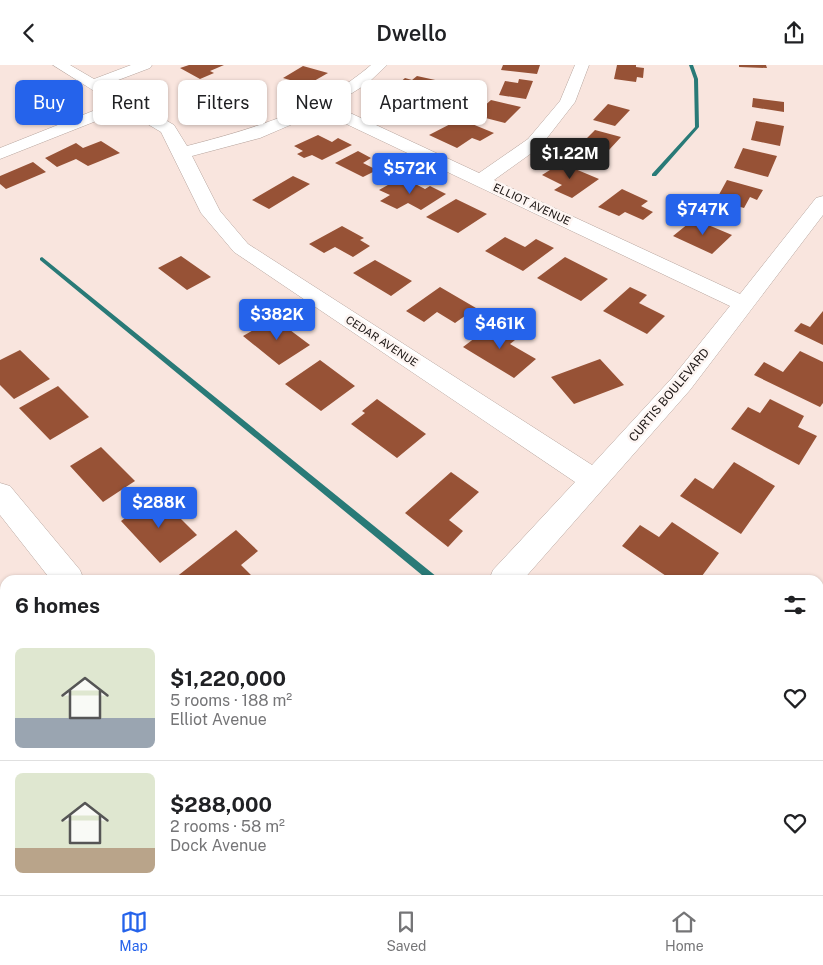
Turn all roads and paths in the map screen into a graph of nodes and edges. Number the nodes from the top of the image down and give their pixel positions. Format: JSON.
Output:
{"nodes":[{"id":1,"x":60,"y":65,"type":"edge"},
{"id":2,"x":145,"y":65,"type":"edge"},
{"id":3,"x":380,"y":65,"type":"edge"},
{"id":4,"x":582,"y":65,"type":"edge"},
{"id":5,"x":104,"y":80,"type":"edge"},
{"id":6,"x":93,"y":84,"type":"edge"},
{"id":7,"x":351,"y":87,"type":"edge"},
{"id":8,"x":93,"y":117,"type":"edge"},
{"id":9,"x":351,"y":119,"type":"edge"},
{"id":10,"x":277,"y":124,"type":"edge"},
{"id":11,"x":161,"y":125,"type":"edge"},
{"id":12,"x":182,"y":153,"type":"junction"},
{"id":13,"x":0,"y":154,"type":"edge"},
{"id":14,"x":482,"y":180,"type":"junction"},
{"id":15,"x":823,"y":202,"type":"edge"},
{"id":16,"x":743,"y":304,"type":"junction"},
{"id":17,"x":595,"y":481,"type":"junction"},
{"id":18,"x":0,"y":495,"type":"edge"},
{"id":19,"x":65,"y":575,"type":"edge"},
{"id":20,"x":509,"y":575,"type":"edge"}],
"edges":[{"from":1,"to":6,"type":"street","name":"CEDAR AVENUE"},
{"from":2,"to":5,"type":"street"},
{"from":3,"to":7,"type":"street"},
{"from":4,"to":14,"type":"street"},
{"from":8,"to":13,"type":"street"},
{"from":9,"to":14,"type":"street","name":"ELLIOT AVENUE"},
{"from":10,"to":12,"type":"street"},
{"from":11,"to":12,"type":"street","name":"CEDAR AVENUE"},
{"from":12,"to":17,"type":"street","name":"CEDAR AVENUE"},
{"from":14,"to":16,"type":"street","name":"ELLIOT AVENUE"},
{"from":15,"to":16,"type":"street","name":"CURTIS BOULEVARD"},
{"from":16,"to":17,"type":"street","name":"CURTIS BOULEVARD"},
{"from":17,"to":20,"type":"street","name":"CURTIS BOULEVARD"},
{"from":18,"to":19,"type":"street"}]}
